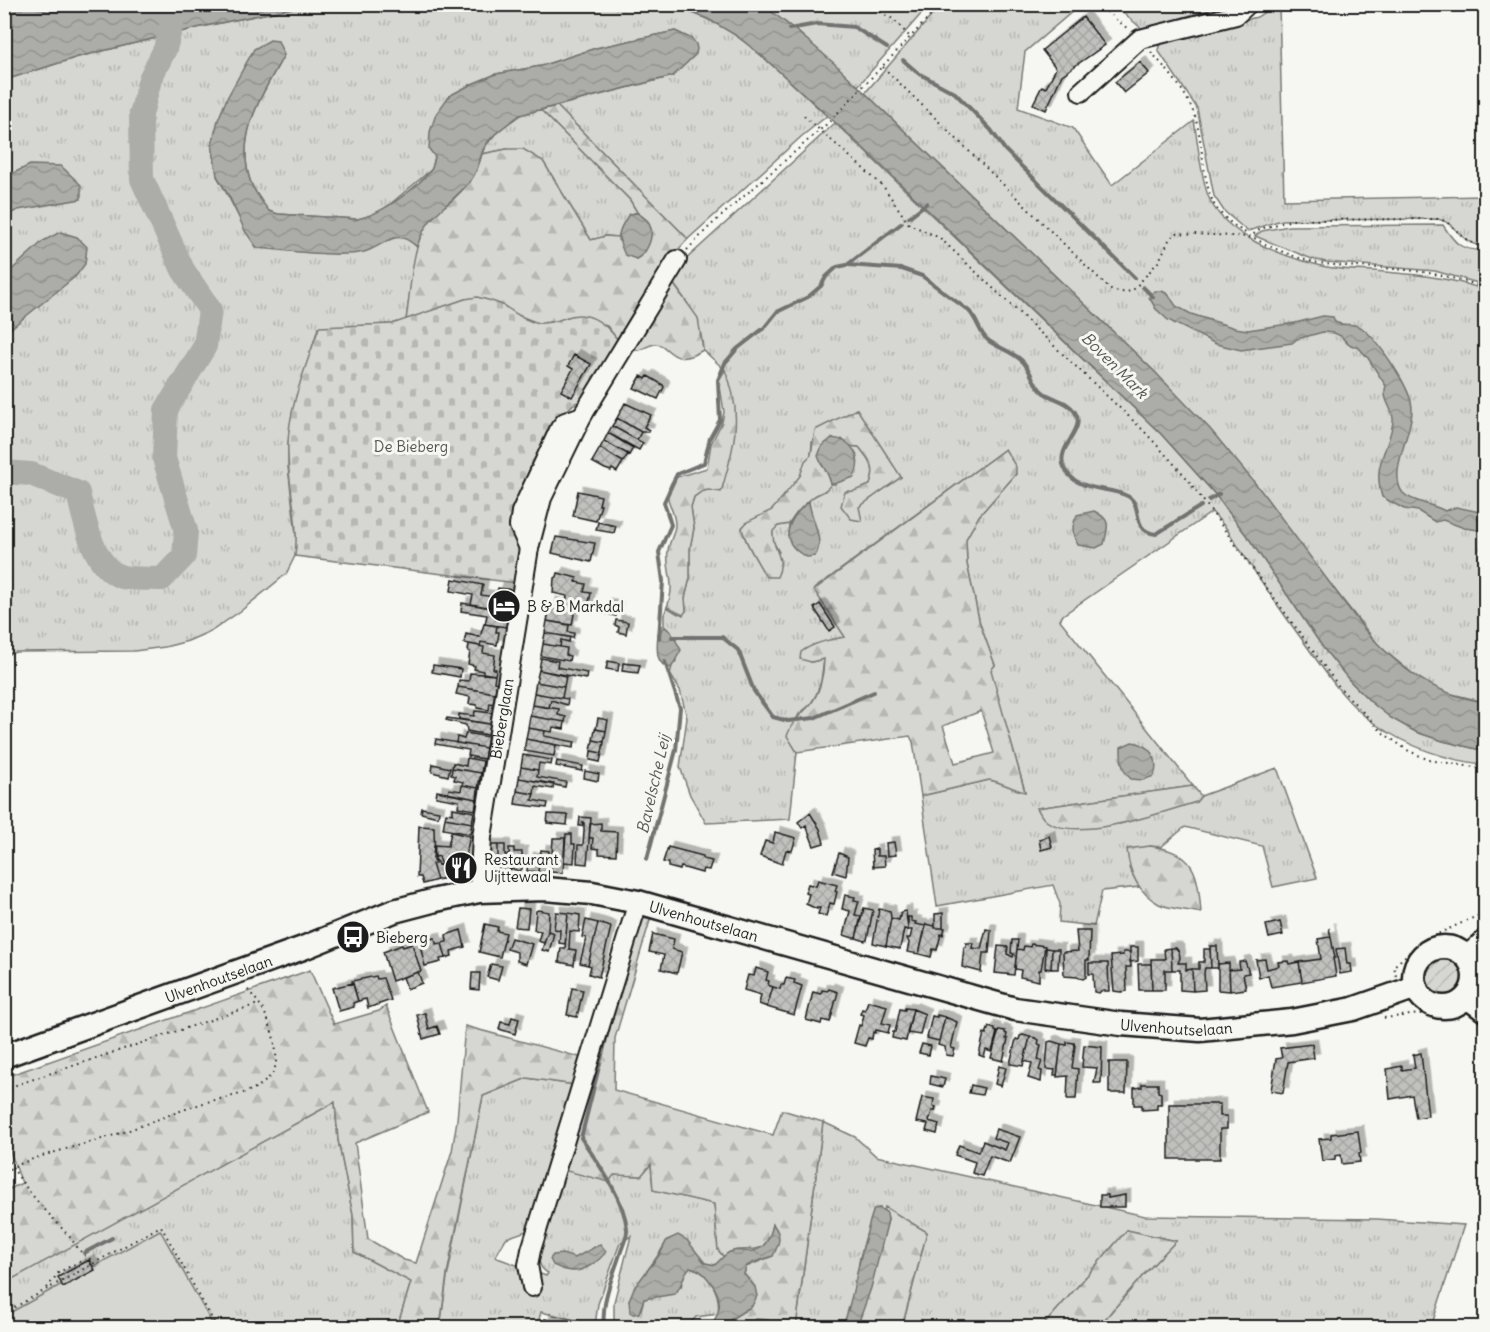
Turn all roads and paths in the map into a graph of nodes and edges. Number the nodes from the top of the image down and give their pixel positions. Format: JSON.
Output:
{"nodes":[{"id":1,"x":864,"y":4,"type":"edge"},
{"id":2,"x":942,"y":4,"type":"edge"},
{"id":3,"x":1097,"y":4,"type":"edge"},
{"id":4,"x":1248,"y":4,"type":"edge"},
{"id":5,"x":910,"y":37,"type":"junction"},
{"id":6,"x":1140,"y":39,"type":"junction"},
{"id":7,"x":883,"y":67,"type":"junction"},
{"id":8,"x":1082,"y":93,"type":"dead end"},
{"id":9,"x":804,"y":116,"type":"dead end"},
{"id":10,"x":820,"y":130,"type":"junction"},
{"id":11,"x":1250,"y":237,"type":"junction"},
{"id":12,"x":1485,"y":246,"type":"edge"},
{"id":13,"x":677,"y":260,"type":"joint"},
{"id":14,"x":1485,"y":288,"type":"edge"},
{"id":15,"x":1485,"y":769,"type":"edge"},
{"id":16,"x":478,"y":891,"type":"junction"},
{"id":17,"x":638,"y":902,"type":"junction"},
{"id":18,"x":1485,"y":912,"type":"edge"},
{"id":19,"x":1485,"y":938,"type":"edge"},
{"id":20,"x":1476,"y":956,"type":"edge"},
{"id":21,"x":1390,"y":981,"type":"dead end"},
{"id":22,"x":1406,"y":982,"type":"junction"},
{"id":23,"x":244,"y":985,"type":"dead end"},
{"id":24,"x":1473,"y":1001,"type":"edge"},
{"id":25,"x":258,"y":1003,"type":"dead end"},
{"id":26,"x":1380,"y":1019,"type":"dead end"},
{"id":27,"x":4,"y":1056,"type":"edge"},
{"id":28,"x":4,"y":1089,"type":"edge"},
{"id":29,"x":4,"y":1151,"type":"edge"},
{"id":30,"x":12,"y":1167,"type":"junction"},
{"id":31,"x":4,"y":1172,"type":"edge"},
{"id":32,"x":87,"y":1258,"type":"junction"},
{"id":33,"x":90,"y":1265,"type":"junction"},
{"id":34,"x":532,"y":1287,"type":"dead end"},
{"id":35,"x":45,"y":1291,"type":"junction"},
{"id":36,"x":4,"y":1313,"type":"edge"},
{"id":37,"x":217,"y":1328,"type":"edge"}],
"edges":[{"from":1,"to":5,"type":"path"},
{"from":2,"to":5,"type":"path"},
{"from":3,"to":6,"type":"path"},
{"from":4,"to":6,"type":"street"},
{"from":5,"to":7,"type":"path"},
{"from":6,"to":8,"type":"street"},
{"from":6,"to":11,"type":"path"},
{"from":7,"to":10,"type":"path"},
{"from":7,"to":11,"type":"path"},
{"from":9,"to":10,"type":"path"},
{"from":10,"to":13,"type":"path"},
{"from":10,"to":15,"type":"path"},
{"from":11,"to":12,"type":"path"},
{"from":11,"to":14,"type":"path"},
{"from":13,"to":16,"type":"street","name":"Bieberglaan"},
{"from":16,"to":17,"type":"main road","name":"Ulvenhoutselaan"},
{"from":16,"to":27,"type":"main road","name":"Ulvenhoutselaan"},
{"from":17,"to":22,"type":"main road","name":"Ulvenhoutselaan"},
{"from":17,"to":34,"type":"street"},
{"from":18,"to":22,"type":"path"},
{"from":19,"to":20,"type":"street"},
{"from":20,"to":22,"type":"main road"},
{"from":20,"to":24,"type":"path"},
{"from":20,"to":24,"type":"main road"},
{"from":21,"to":22,"type":"path"},
{"from":22,"to":24,"type":"main road"},
{"from":23,"to":30,"type":"path"},
{"from":24,"to":26,"type":"path"},
{"from":25,"to":28,"type":"path"},
{"from":29,"to":30,"type":"path"},
{"from":30,"to":31,"type":"path"},
{"from":30,"to":32,"type":"path"},
{"from":32,"to":33,"type":"path"},
{"from":32,"to":35,"type":"path"},
{"from":33,"to":35,"type":"path"},
{"from":33,"to":37,"type":"path"},
{"from":35,"to":36,"type":"path"}]}
